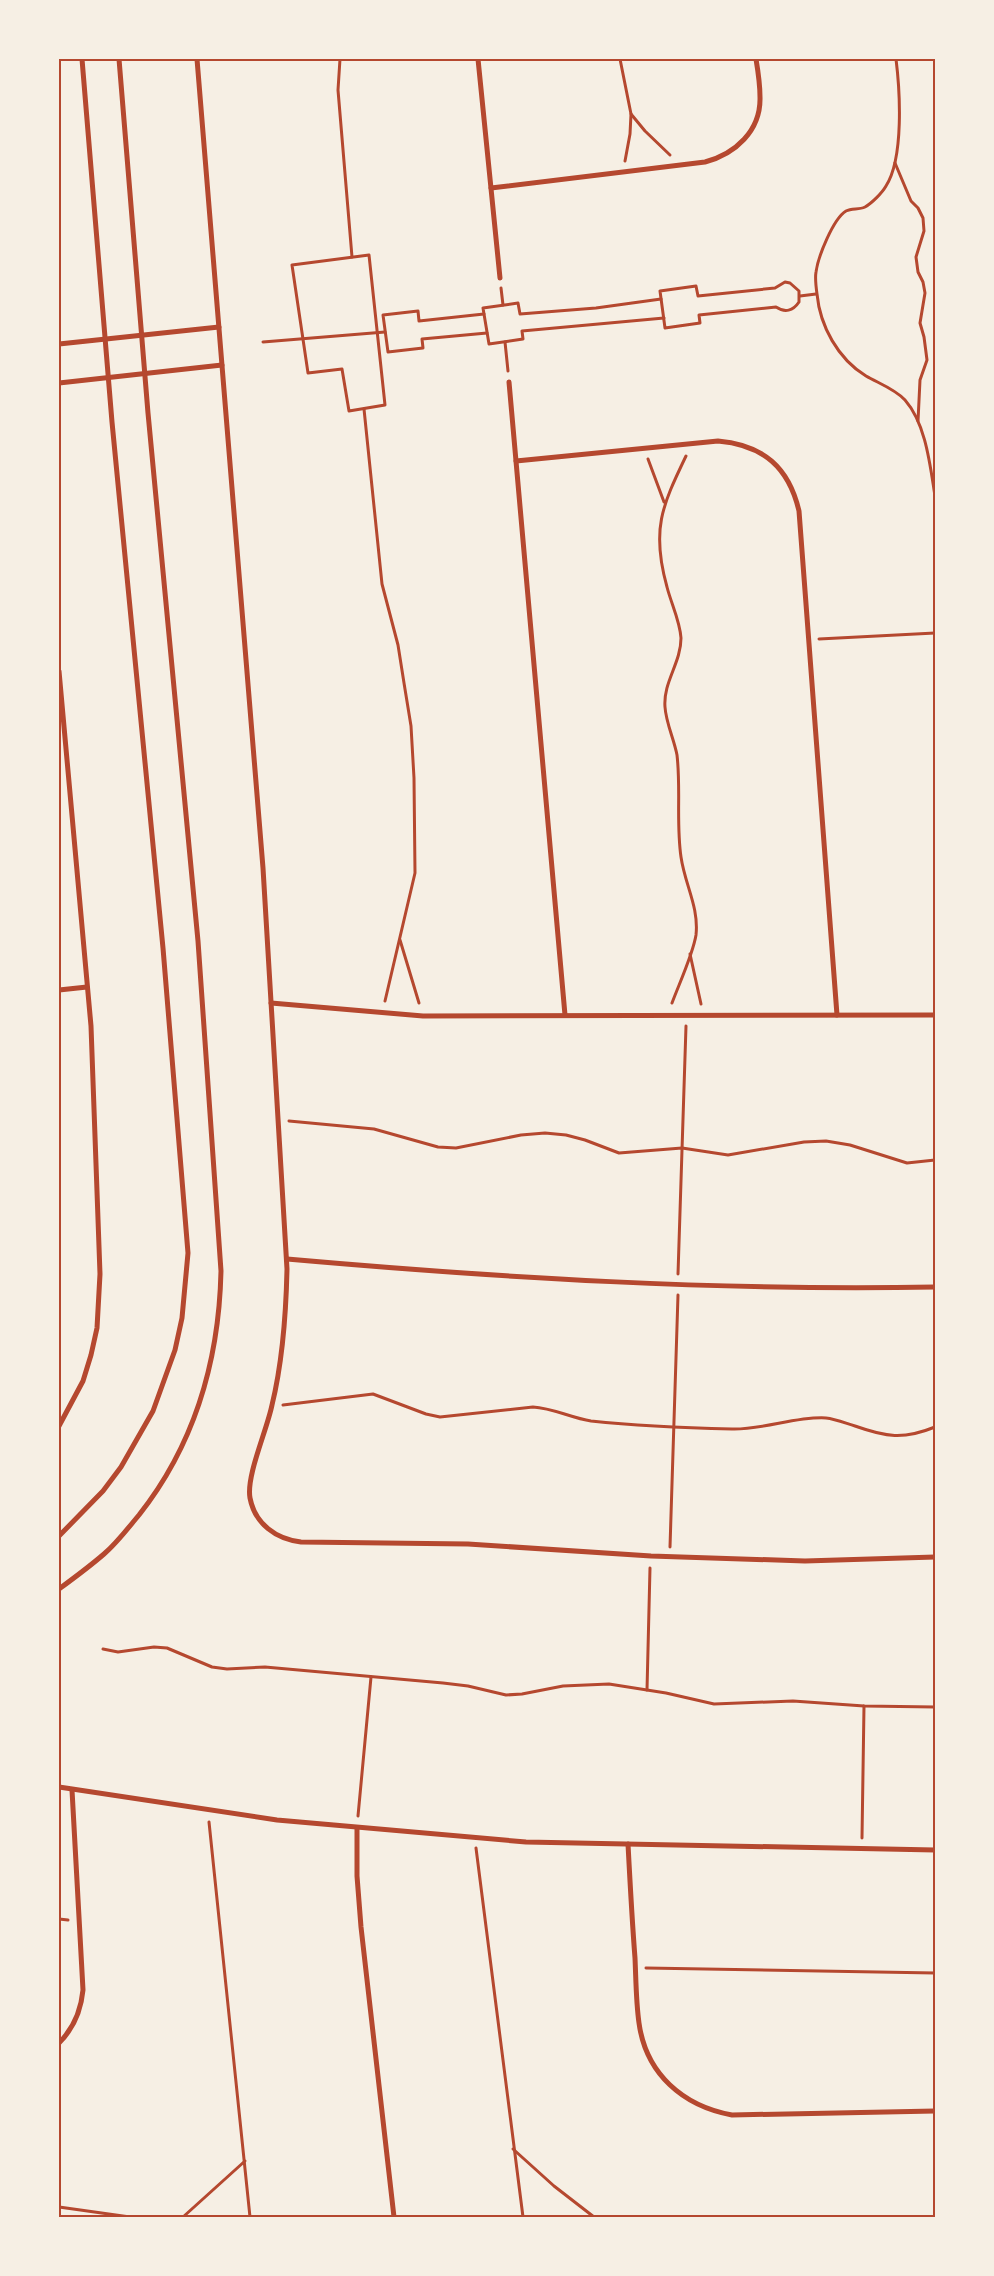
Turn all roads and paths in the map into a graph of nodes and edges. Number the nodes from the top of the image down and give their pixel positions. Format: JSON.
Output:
{"nodes":[{"id":1,"x":82,"y":59,"type":"edge"},
{"id":2,"x":119,"y":59,"type":"edge"},
{"id":3,"x":197,"y":59,"type":"edge"},
{"id":4,"x":340,"y":59,"type":"edge"},
{"id":5,"x":478,"y":59,"type":"edge"},
{"id":6,"x":620,"y":59,"type":"edge"},
{"id":7,"x":756,"y":59,"type":"edge"},
{"id":8,"x":896,"y":59,"type":"edge"},
{"id":9,"x":631,"y":114,"type":"junction"},
{"id":10,"x":895,"y":161,"type":"junction"},
{"id":11,"x":683,"y":165,"type":"junction"},
{"id":12,"x":622,"y":172,"type":"junction"},
{"id":13,"x":491,"y":188,"type":"junction"},
{"id":14,"x":352,"y":257,"type":"junction"},
{"id":15,"x":500,"y":278,"type":"dead end"},
{"id":16,"x":816,"y":294,"type":"junction"},
{"id":17,"x":800,"y":296,"type":"junction"},
{"id":18,"x":661,"y":299,"type":"junction"},
{"id":19,"x":484,"y":314,"type":"junction"},
{"id":20,"x":664,"y":318,"type":"junction"},
{"id":21,"x":219,"y":327,"type":"junction"},
{"id":22,"x":386,"y":332,"type":"junction"},
{"id":23,"x":377,"y":333,"type":"junction"},
{"id":24,"x":487,"y":333,"type":"junction"},
{"id":25,"x":142,"y":335,"type":"junction"},
{"id":26,"x":106,"y":339,"type":"junction"},
{"id":27,"x":303,"y":339,"type":"junction"},
{"id":28,"x":263,"y":342,"type":"dead end"},
{"id":29,"x":505,"y":342,"type":"junction"},
{"id":30,"x":59,"y":344,"type":"edge"},
{"id":31,"x":222,"y":365,"type":"junction"},
{"id":32,"x":144,"y":373,"type":"junction"},
{"id":33,"x":108,"y":377,"type":"junction"},
{"id":34,"x":509,"y":382,"type":"joint"},
{"id":35,"x":59,"y":383,"type":"edge"},
{"id":36,"x":364,"y":409,"type":"junction"},
{"id":37,"x":918,"y":422,"type":"junction"},
{"id":38,"x":691,"y":444,"type":"junction"},
{"id":39,"x":644,"y":449,"type":"junction"},
{"id":40,"x":516,"y":461,"type":"junction"},
{"id":41,"x":935,"y":496,"type":"edge"},
{"id":42,"x":664,"y":502,"type":"junction"},
{"id":43,"x":935,"y":633,"type":"edge"},
{"id":44,"x":809,"y":639,"type":"junction"},
{"id":45,"x":59,"y":671,"type":"edge"},
{"id":46,"x":400,"y":939,"type":"junction"},
{"id":47,"x":690,"y":954,"type":"junction"},
{"id":48,"x":87,"y":986,"type":"junction"},
{"id":49,"x":59,"y":990,"type":"edge"},
{"id":50,"x":271,"y":1003,"type":"junction"},
{"id":51,"x":382,"y":1012,"type":"junction"},
{"id":52,"x":565,"y":1015,"type":"junction"},
{"id":53,"x":668,"y":1015,"type":"junction"},
{"id":54,"x":704,"y":1015,"type":"junction"},
{"id":55,"x":837,"y":1015,"type":"junction"},
{"id":56,"x":935,"y":1015,"type":"edge"},
{"id":57,"x":423,"y":1016,"type":"junction"},
{"id":58,"x":278,"y":1120,"type":"junction"},
{"id":59,"x":935,"y":1160,"type":"edge"},
{"id":60,"x":287,"y":1259,"type":"junction"},
{"id":61,"x":935,"y":1287,"type":"edge"},
{"id":62,"x":272,"y":1406,"type":"junction"},
{"id":63,"x":59,"y":1426,"type":"edge"},
{"id":64,"x":935,"y":1427,"type":"edge"},
{"id":65,"x":59,"y":1536,"type":"edge"},
{"id":66,"x":651,"y":1556,"type":"junction"},
{"id":67,"x":935,"y":1557,"type":"edge"},
{"id":68,"x":59,"y":1589,"type":"edge"},
{"id":69,"x":103,"y":1649,"type":"dead end"},
{"id":70,"x":371,"y":1677,"type":"junction"},
{"id":71,"x":647,"y":1690,"type":"junction"},
{"id":72,"x":864,"y":1706,"type":"junction"},
{"id":73,"x":935,"y":1707,"type":"edge"},
{"id":74,"x":59,"y":1788,"type":"edge"},
{"id":75,"x":72,"y":1790,"type":"junction"},
{"id":76,"x":208,"y":1811,"type":"junction"},
{"id":77,"x":357,"y":1829,"type":"junction"},
{"id":78,"x":475,"y":1838,"type":"junction"},
{"id":79,"x":628,"y":1844,"type":"junction"},
{"id":80,"x":862,"y":1849,"type":"junction"},
{"id":81,"x":935,"y":1850,"type":"edge"},
{"id":82,"x":635,"y":1968,"type":"junction"},
{"id":83,"x":935,"y":1973,"type":"edge"},
{"id":84,"x":59,"y":2043,"type":"edge"},
{"id":85,"x":935,"y":2111,"type":"edge"},
{"id":86,"x":513,"y":2149,"type":"junction"},
{"id":87,"x":245,"y":2160,"type":"junction"},
{"id":88,"x":59,"y":2207,"type":"edge"},
{"id":89,"x":130,"y":2217,"type":"edge"},
{"id":90,"x":184,"y":2217,"type":"edge"},
{"id":91,"x":250,"y":2217,"type":"edge"},
{"id":92,"x":394,"y":2217,"type":"edge"},
{"id":93,"x":523,"y":2217,"type":"edge"},
{"id":94,"x":594,"y":2217,"type":"edge"}],
"edges":[{"from":1,"to":26,"type":"street"},
{"from":2,"to":25,"type":"street"},
{"from":3,"to":21,"type":"street"},
{"from":4,"to":14,"type":"path"},
{"from":5,"to":13,"type":"street"},
{"from":6,"to":9,"type":"path"},
{"from":7,"to":11,"type":"street"},
{"from":8,"to":10,"type":"path"},
{"from":9,"to":11,"type":"path"},
{"from":9,"to":12,"type":"path"},
{"from":10,"to":16,"type":"path"},
{"from":10,"to":37,"type":"path"},
{"from":11,"to":12,"type":"street"},
{"from":12,"to":13,"type":"street"},
{"from":13,"to":15,"type":"street"},
{"from":14,"to":23,"type":"path"},
{"from":14,"to":27,"type":"path"},
{"from":16,"to":17,"type":"path"},
{"from":16,"to":37,"type":"path"},
{"from":17,"to":18,"type":"path"},
{"from":17,"to":20,"type":"path"},
{"from":18,"to":19,"type":"path"},
{"from":18,"to":20,"type":"path"},
{"from":19,"to":22,"type":"path"},
{"from":19,"to":24,"type":"path"},
{"from":20,"to":29,"type":"path"},
{"from":21,"to":25,"type":"street"},
{"from":21,"to":31,"type":"street"},
{"from":22,"to":23,"type":"path"},
{"from":22,"to":24,"type":"path"},
{"from":23,"to":27,"type":"path"},
{"from":23,"to":36,"type":"path"},
{"from":24,"to":29,"type":"path"},
{"from":25,"to":26,"type":"street"},
{"from":25,"to":32,"type":"street"},
{"from":26,"to":30,"type":"street"},
{"from":26,"to":33,"type":"street"},
{"from":27,"to":28,"type":"path"},
{"from":27,"to":36,"type":"path"},
{"from":29,"to":34,"type":"path"},
{"from":31,"to":32,"type":"street"},
{"from":31,"to":50,"type":"street"},
{"from":32,"to":33,"type":"street"},
{"from":32,"to":68,"type":"street"},
{"from":33,"to":35,"type":"street"},
{"from":33,"to":65,"type":"street"},
{"from":34,"to":40,"type":"street"},
{"from":36,"to":46,"type":"path"},
{"from":37,"to":41,"type":"path"},
{"from":38,"to":39,"type":"street"},
{"from":38,"to":42,"type":"path"},
{"from":38,"to":44,"type":"street"},
{"from":39,"to":40,"type":"street"},
{"from":39,"to":42,"type":"path"},
{"from":40,"to":52,"type":"street"},
{"from":42,"to":47,"type":"path"},
{"from":43,"to":44,"type":"path"},
{"from":44,"to":55,"type":"street"},
{"from":45,"to":48,"type":"street"},
{"from":46,"to":51,"type":"path"},
{"from":46,"to":57,"type":"path"},
{"from":47,"to":53,"type":"path"},
{"from":47,"to":54,"type":"path"},
{"from":48,"to":49,"type":"street"},
{"from":48,"to":63,"type":"street"},
{"from":50,"to":51,"type":"street"},
{"from":50,"to":58,"type":"street"},
{"from":51,"to":57,"type":"street"},
{"from":52,"to":53,"type":"street"},
{"from":52,"to":57,"type":"street"},
{"from":53,"to":54,"type":"street"},
{"from":54,"to":55,"type":"street"},
{"from":55,"to":56,"type":"street"},
{"from":58,"to":59,"type":"path"},
{"from":58,"to":60,"type":"street"},
{"from":60,"to":61,"type":"street"},
{"from":60,"to":62,"type":"street"},
{"from":62,"to":64,"type":"path"},
{"from":62,"to":66,"type":"street"},
{"from":66,"to":67,"type":"street"},
{"from":66,"to":71,"type":"path"},
{"from":69,"to":70,"type":"path"},
{"from":70,"to":71,"type":"path"},
{"from":70,"to":77,"type":"path"},
{"from":71,"to":72,"type":"path"},
{"from":72,"to":73,"type":"path"},
{"from":72,"to":80,"type":"path"},
{"from":74,"to":75,"type":"street"},
{"from":75,"to":76,"type":"street"},
{"from":75,"to":84,"type":"street"},
{"from":76,"to":77,"type":"street"},
{"from":76,"to":87,"type":"path"},
{"from":77,"to":78,"type":"street"},
{"from":77,"to":92,"type":"street"},
{"from":78,"to":79,"type":"street"},
{"from":78,"to":86,"type":"path"},
{"from":79,"to":80,"type":"street"},
{"from":79,"to":82,"type":"street"},
{"from":80,"to":81,"type":"street"},
{"from":82,"to":83,"type":"path"},
{"from":82,"to":85,"type":"street"},
{"from":86,"to":93,"type":"path"},
{"from":86,"to":94,"type":"path"},
{"from":87,"to":90,"type":"path"},
{"from":87,"to":91,"type":"path"},
{"from":88,"to":89,"type":"path"}]}
